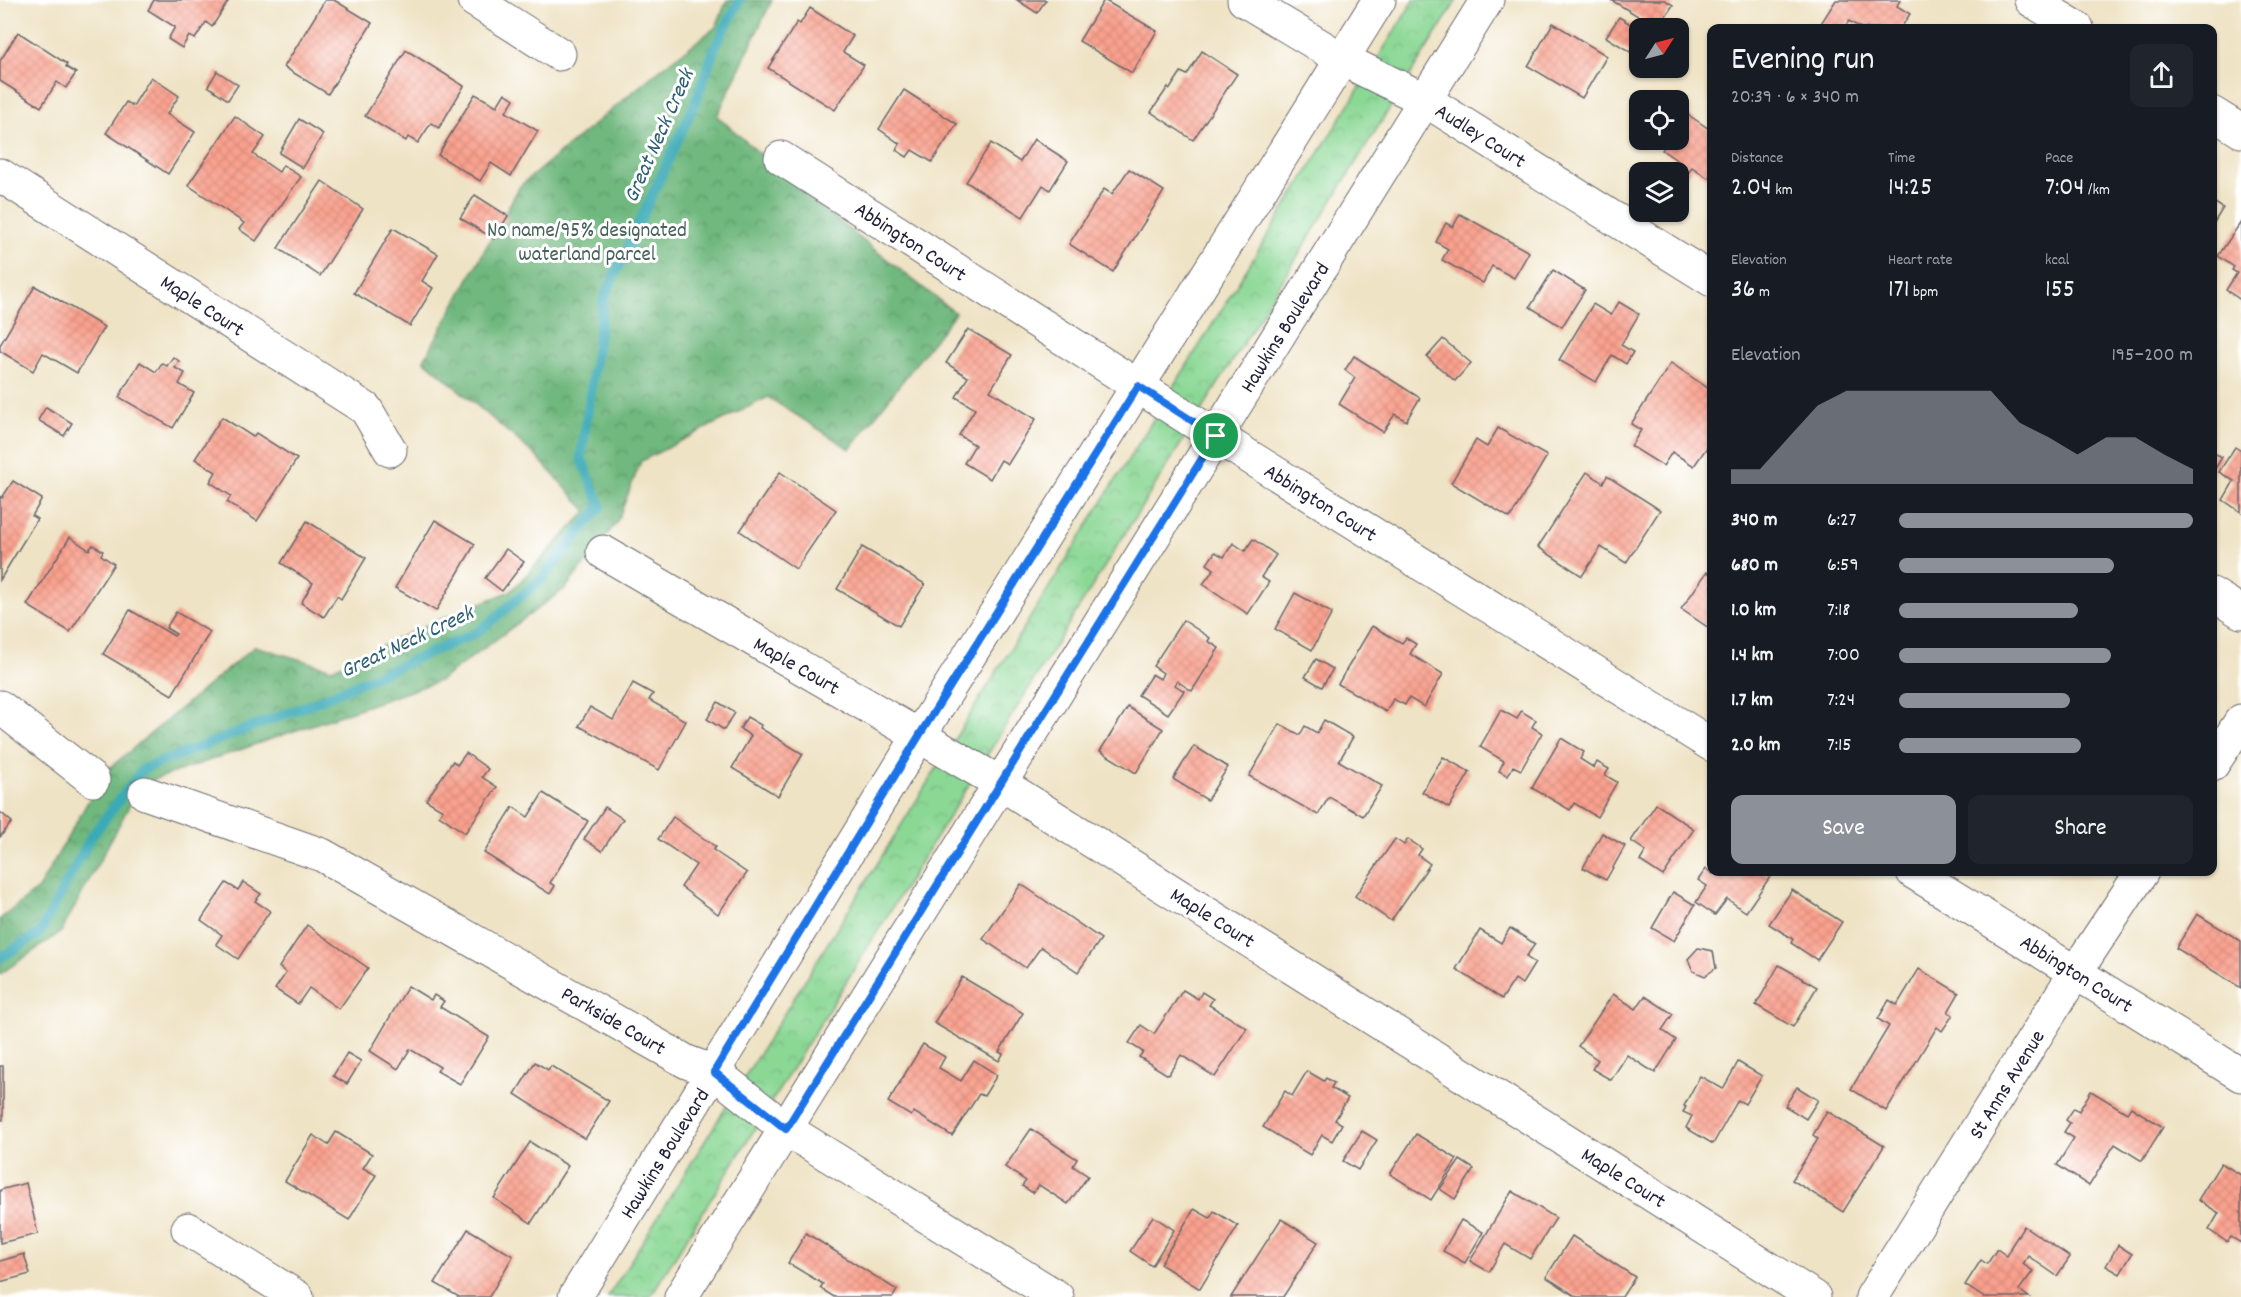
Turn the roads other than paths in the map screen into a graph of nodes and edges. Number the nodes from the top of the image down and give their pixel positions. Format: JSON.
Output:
{"nodes":[{"id":1,"x":474,"y":0,"type":"edge"},
{"id":2,"x":1244,"y":0,"type":"edge"},
{"id":3,"x":1379,"y":0,"type":"edge"},
{"id":4,"x":1487,"y":0,"type":"edge"},
{"id":5,"x":2031,"y":0,"type":"edge"},
{"id":6,"x":2070,"y":24,"type":"edge"},
{"id":7,"x":559,"y":54,"type":"dead end"},
{"id":8,"x":1342,"y":59,"type":"junction"},
{"id":9,"x":1425,"y":100,"type":"junction"},
{"id":10,"x":2217,"y":116,"type":"edge"},
{"id":11,"x":2241,"y":131,"type":"edge"},
{"id":12,"x":781,"y":158,"type":"dead end"},
{"id":13,"x":0,"y":175,"type":"edge"},
{"id":14,"x":1707,"y":276,"type":"edge"},
{"id":15,"x":1138,"y":386,"type":"junction"},
{"id":16,"x":1216,"y":436,"type":"junction"},
{"id":17,"x":390,"y":450,"type":"dead end"},
{"id":18,"x":603,"y":552,"type":"dead end"},
{"id":19,"x":2217,"y":597,"type":"edge"},
{"id":20,"x":2241,"y":612,"type":"edge"},
{"id":21,"x":0,"y":707,"type":"edge"},
{"id":22,"x":2241,"y":721,"type":"edge"},
{"id":23,"x":919,"y":736,"type":"junction"},
{"id":24,"x":1707,"y":743,"type":"edge"},
{"id":25,"x":2217,"y":757,"type":"edge"},
{"id":26,"x":93,"y":780,"type":"dead end"},
{"id":27,"x":1000,"y":783,"type":"junction"},
{"id":28,"x":145,"y":793,"type":"dead end"},
{"id":29,"x":1919,"y":876,"type":"edge"},
{"id":30,"x":2139,"y":876,"type":"edge"},
{"id":31,"x":2076,"y":973,"type":"junction"},
{"id":32,"x":714,"y":1072,"type":"junction"},
{"id":33,"x":2241,"y":1075,"type":"edge"},
{"id":34,"x":786,"y":1129,"type":"junction"},
{"id":35,"x":188,"y":1229,"type":"dead end"},
{"id":36,"x":297,"y":1297,"type":"edge"},
{"id":37,"x":575,"y":1297,"type":"edge"},
{"id":38,"x":681,"y":1297,"type":"edge"},
{"id":39,"x":1057,"y":1297,"type":"edge"},
{"id":40,"x":1814,"y":1297,"type":"edge"},
{"id":41,"x":1872,"y":1297,"type":"edge"}],
"edges":[{"from":1,"to":7,"type":"street"},
{"from":2,"to":8,"type":"street","name":"Audley Court"},
{"from":3,"to":8,"type":"street","name":"Hawkins Boulevard"},
{"from":4,"to":9,"type":"street","name":"Hawkins Boulevard"},
{"from":5,"to":6,"type":"street"},
{"from":8,"to":9,"type":"street","name":"Audley Court"},
{"from":8,"to":15,"type":"street","name":"Hawkins Boulevard"},
{"from":9,"to":14,"type":"street","name":"Audley Court"},
{"from":9,"to":16,"type":"street","name":"Hawkins Boulevard"},
{"from":10,"to":11,"type":"street"},
{"from":12,"to":15,"type":"street","name":"Abbington Court"},
{"from":13,"to":17,"type":"street","name":"Maple Court"},
{"from":15,"to":16,"type":"street","name":"Abbington Court"},
{"from":15,"to":23,"type":"street","name":"Hawkins Boulevard"},
{"from":16,"to":24,"type":"street","name":"Abbington Court"},
{"from":16,"to":27,"type":"street","name":"Hawkins Boulevard"},
{"from":18,"to":23,"type":"street","name":"Maple Court"},
{"from":19,"to":20,"type":"street"},
{"from":21,"to":26,"type":"street"},
{"from":22,"to":25,"type":"street"},
{"from":23,"to":27,"type":"street","name":"Maple Court"},
{"from":23,"to":32,"type":"street","name":"Hawkins Boulevard"},
{"from":27,"to":34,"type":"street","name":"Hawkins Boulevard"},
{"from":27,"to":40,"type":"street","name":"Maple Court"},
{"from":28,"to":32,"type":"street","name":"Parkside Court"},
{"from":29,"to":31,"type":"street","name":"Abbington Court"},
{"from":30,"to":31,"type":"street","name":"St Anns Avenue"},
{"from":31,"to":33,"type":"street","name":"Abbington Court"},
{"from":31,"to":41,"type":"street","name":"St Anns Avenue"},
{"from":32,"to":34,"type":"street","name":"Parkside Court"},
{"from":32,"to":37,"type":"street","name":"Hawkins Boulevard"},
{"from":34,"to":38,"type":"street","name":"Hawkins Boulevard"},
{"from":34,"to":39,"type":"street","name":"Parkside Court"},
{"from":35,"to":36,"type":"street"}]}
